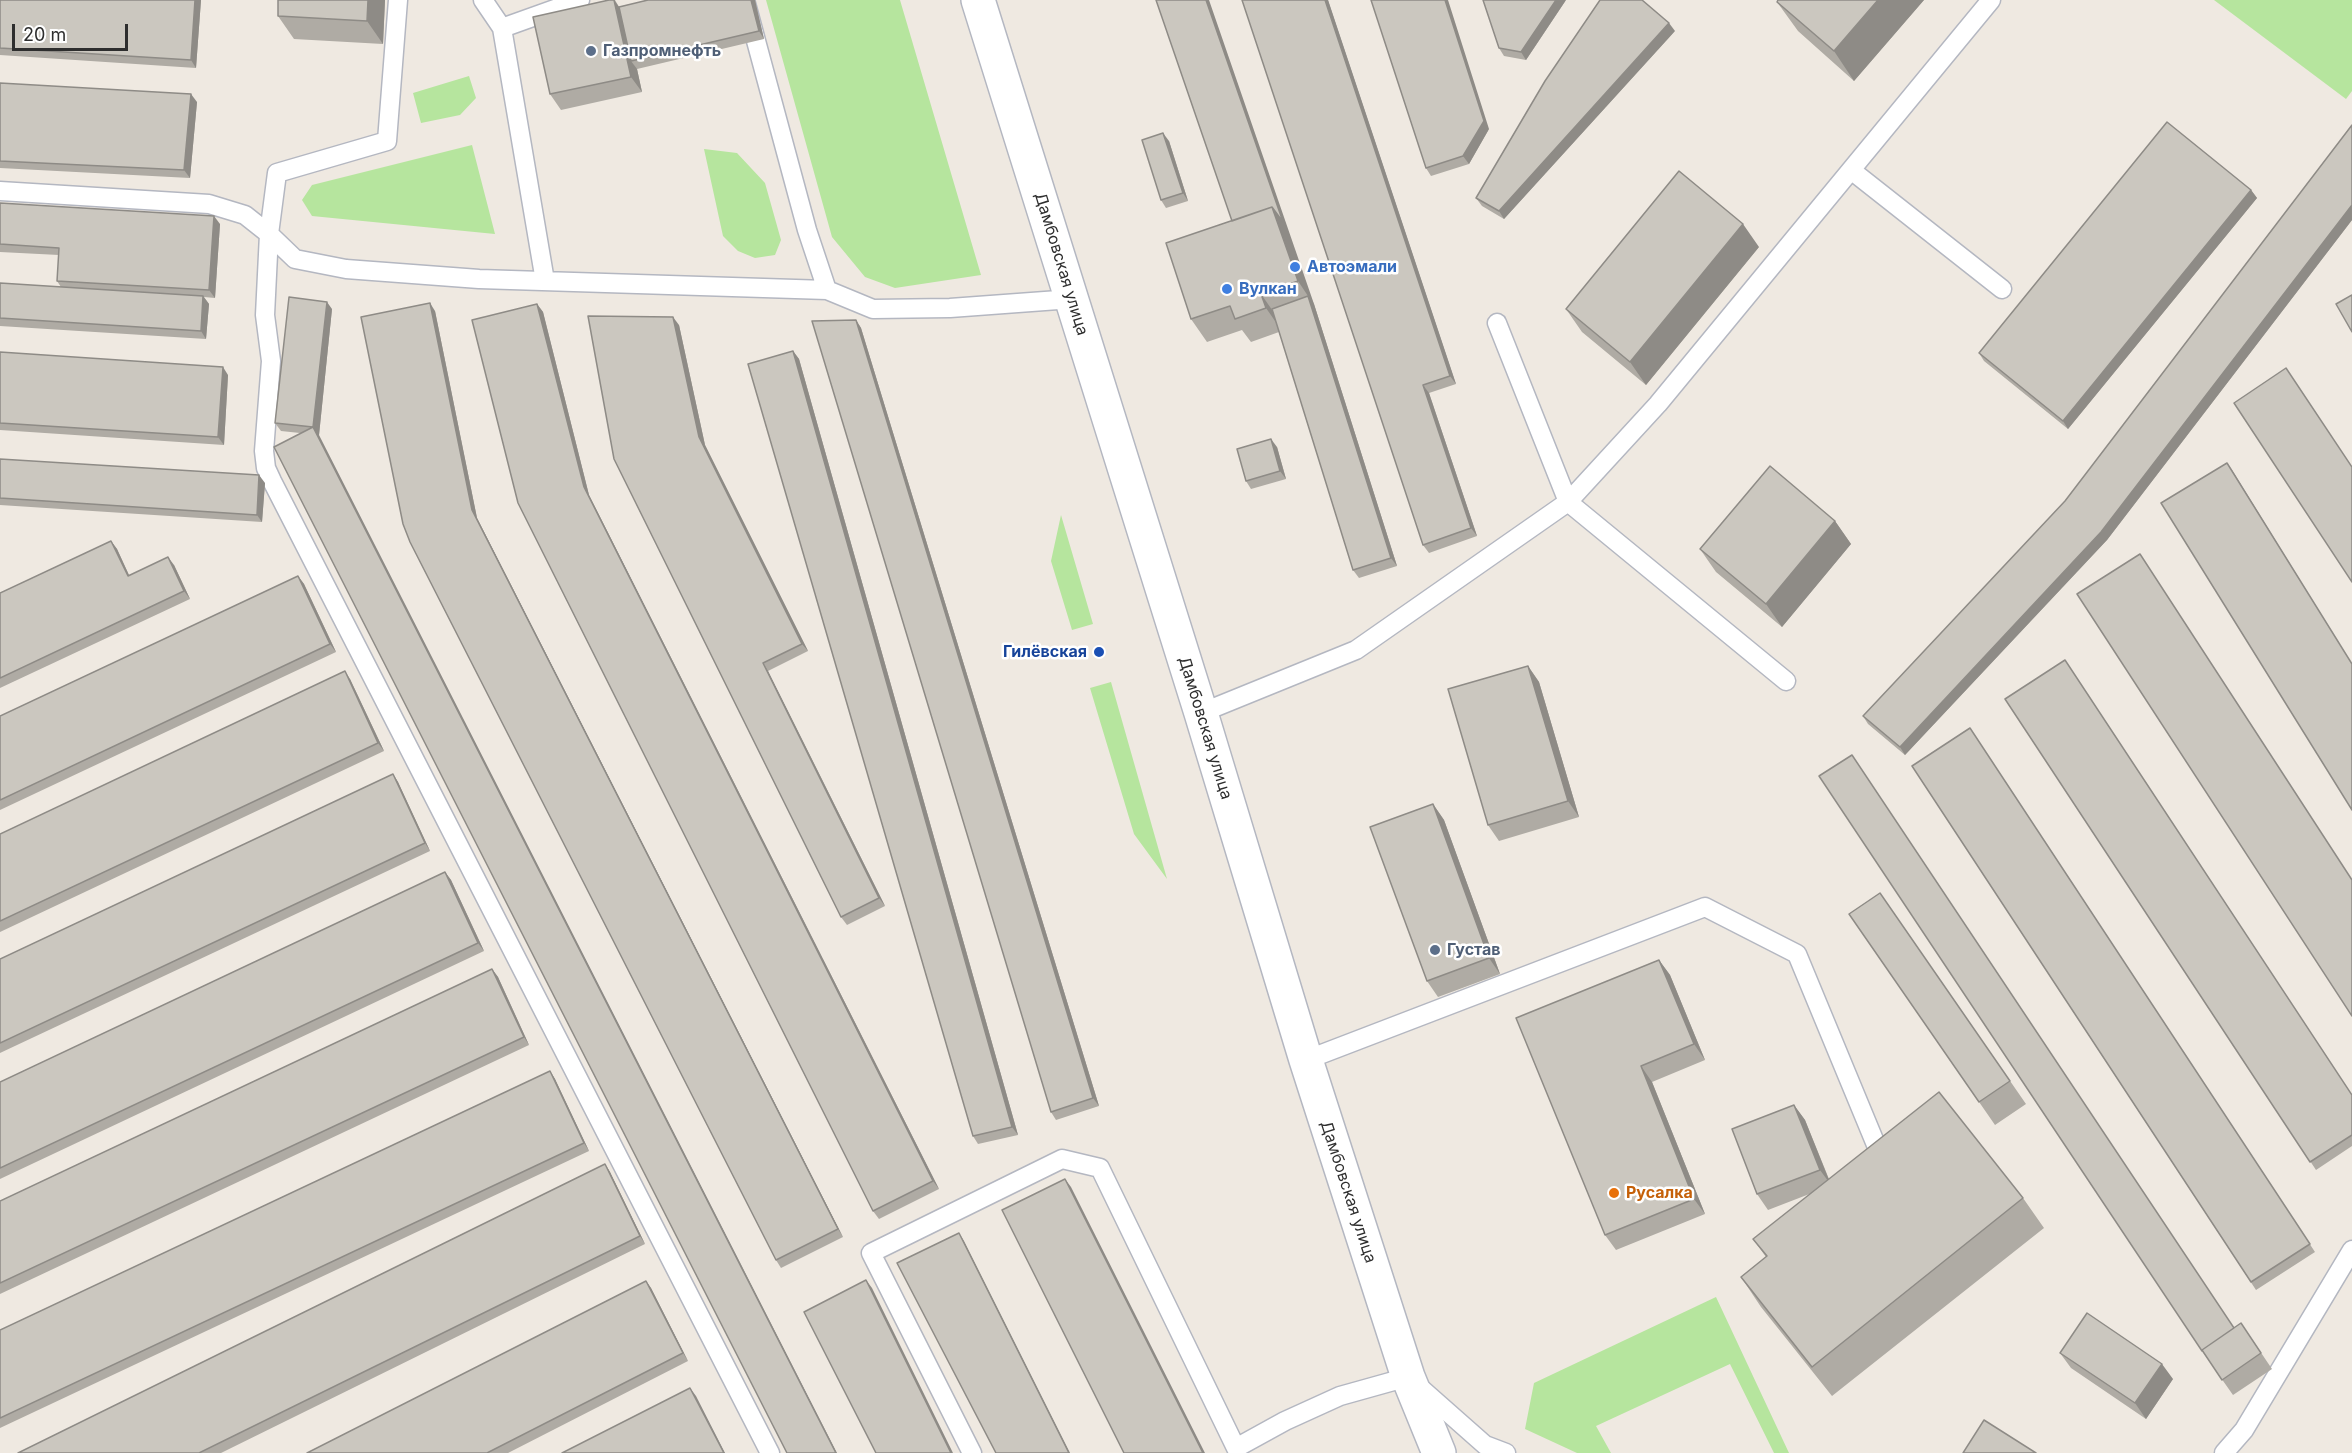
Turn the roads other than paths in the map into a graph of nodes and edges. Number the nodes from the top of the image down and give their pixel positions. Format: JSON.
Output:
{"nodes":[{"id":1,"x":398,"y":0,"type":"edge"},
{"id":2,"x":483,"y":0,"type":"edge"},
{"id":3,"x":580,"y":0,"type":"edge"},
{"id":4,"x":745,"y":0,"type":"edge"},
{"id":5,"x":978,"y":0,"type":"edge"},
{"id":6,"x":1991,"y":0,"type":"edge"},
{"id":7,"x":502,"y":28,"type":"junction"},
{"id":8,"x":1851,"y":170,"type":"junction"},
{"id":9,"x":0,"y":191,"type":"edge"},
{"id":10,"x":269,"y":234,"type":"junction"},
{"id":11,"x":545,"y":280,"type":"junction"},
{"id":12,"x":2002,"y":289,"type":"dead end"},
{"id":13,"x":827,"y":290,"type":"junction"},
{"id":14,"x":1072,"y":298,"type":"junction"},
{"id":15,"x":1497,"y":323,"type":"dead end"},
{"id":16,"x":1568,"y":502,"type":"junction"},
{"id":17,"x":1786,"y":681,"type":"dead end"},
{"id":18,"x":1201,"y":713,"type":"junction"},
{"id":19,"x":1306,"y":1060,"type":"junction"},
{"id":20,"x":1879,"y":1152,"type":"edge"},
{"id":21,"x":2352,"y":1250,"type":"edge"},
{"id":22,"x":1408,"y":1377,"type":"junction"},
{"id":23,"x":770,"y":1453,"type":"edge"},
{"id":24,"x":972,"y":1453,"type":"edge"},
{"id":25,"x":1439,"y":1453,"type":"edge"},
{"id":26,"x":1506,"y":1453,"type":"edge"},
{"id":27,"x":2224,"y":1453,"type":"edge"}],
"edges":[{"from":1,"to":10,"type":"lane"},
{"from":2,"to":7,"type":"lane"},
{"from":3,"to":7,"type":"lane"},
{"from":4,"to":13,"type":"lane"},
{"from":5,"to":14,"type":"main road","name":"Дамбовская улица"},
{"from":6,"to":8,"type":"lane"},
{"from":7,"to":11,"type":"lane"},
{"from":8,"to":12,"type":"lane"},
{"from":8,"to":16,"type":"lane"},
{"from":9,"to":10,"type":"lane"},
{"from":10,"to":11,"type":"lane"},
{"from":10,"to":23,"type":"lane"},
{"from":11,"to":13,"type":"lane"},
{"from":13,"to":14,"type":"lane"},
{"from":14,"to":18,"type":"main road","name":"Дамбовская улица"},
{"from":15,"to":16,"type":"lane"},
{"from":16,"to":17,"type":"lane"},
{"from":16,"to":18,"type":"lane"},
{"from":18,"to":19,"type":"main road","name":"Дамбовская улица"},
{"from":19,"to":20,"type":"lane"},
{"from":19,"to":22,"type":"main road","name":"Дамбовская улица"},
{"from":21,"to":27,"type":"lane"},
{"from":22,"to":24,"type":"lane"},
{"from":22,"to":25,"type":"main road","name":"Дамбовская улица"},
{"from":22,"to":26,"type":"lane"}]}
